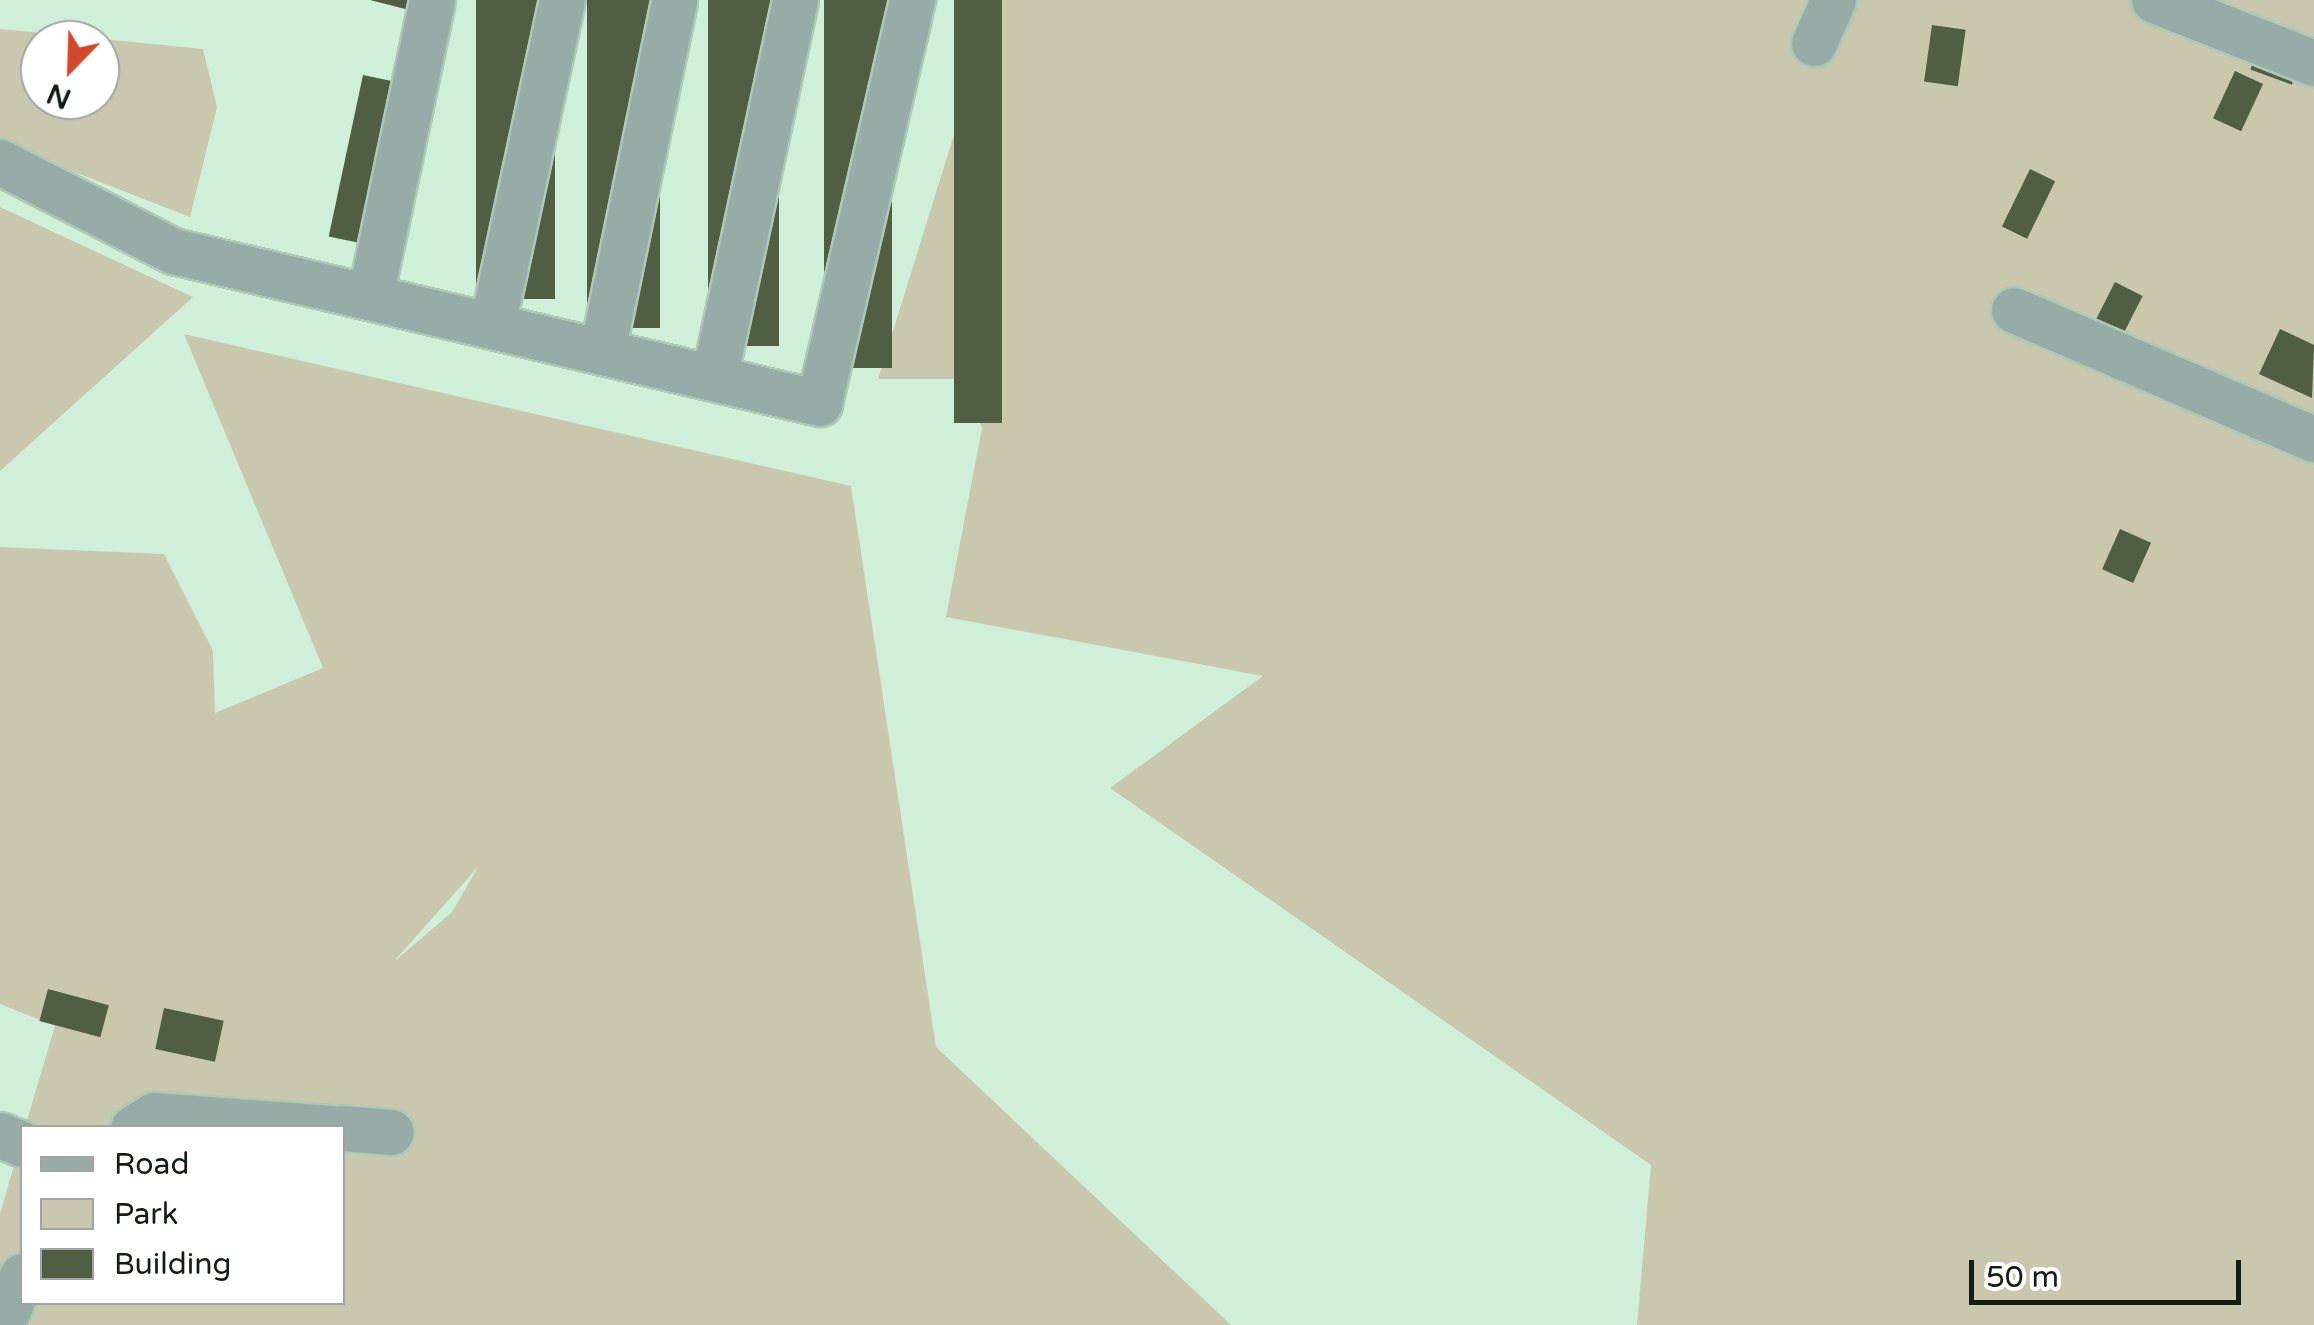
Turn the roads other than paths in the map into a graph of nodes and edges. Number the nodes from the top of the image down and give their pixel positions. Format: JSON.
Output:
{"nodes":[{"id":1,"x":432,"y":0,"type":"edge"},
{"id":2,"x":562,"y":0,"type":"edge"},
{"id":3,"x":674,"y":0,"type":"edge"},
{"id":4,"x":796,"y":0,"type":"edge"},
{"id":5,"x":912,"y":0,"type":"edge"},
{"id":6,"x":1833,"y":0,"type":"edge"},
{"id":7,"x":2154,"y":0,"type":"edge"},
{"id":8,"x":1814,"y":44,"type":"dead end"},
{"id":9,"x":2314,"y":62,"type":"edge"},
{"id":10,"x":0,"y":162,"type":"edge"},
{"id":11,"x":370,"y":297,"type":"junction"},
{"id":12,"x":2014,"y":310,"type":"dead end"},
{"id":13,"x":492,"y":326,"type":"junction"},
{"id":14,"x":602,"y":352,"type":"junction"},
{"id":15,"x":714,"y":378,"type":"junction"},
{"id":16,"x":2314,"y":439,"type":"edge"},
{"id":17,"x":138,"y":1125,"type":"edge"},
{"id":18,"x":290,"y":1125,"type":"edge"},
{"id":19,"x":345,"y":1128,"type":"edge"},
{"id":20,"x":391,"y":1132,"type":"dead end"},
{"id":21,"x":20,"y":1281,"type":"edge"},
{"id":22,"x":2,"y":1325,"type":"edge"}],
"edges":[{"from":1,"to":11,"type":"lane"},
{"from":2,"to":13,"type":"lane"},
{"from":3,"to":14,"type":"lane"},
{"from":4,"to":15,"type":"lane"},
{"from":5,"to":15,"type":"lane"},
{"from":6,"to":8,"type":"lane"},
{"from":7,"to":9,"type":"lane"},
{"from":10,"to":11,"type":"lane"},
{"from":11,"to":13,"type":"lane"},
{"from":12,"to":16,"type":"lane"},
{"from":13,"to":14,"type":"lane"},
{"from":14,"to":15,"type":"lane"},
{"from":17,"to":18,"type":"lane"},
{"from":19,"to":20,"type":"lane"},
{"from":21,"to":22,"type":"lane"}]}
